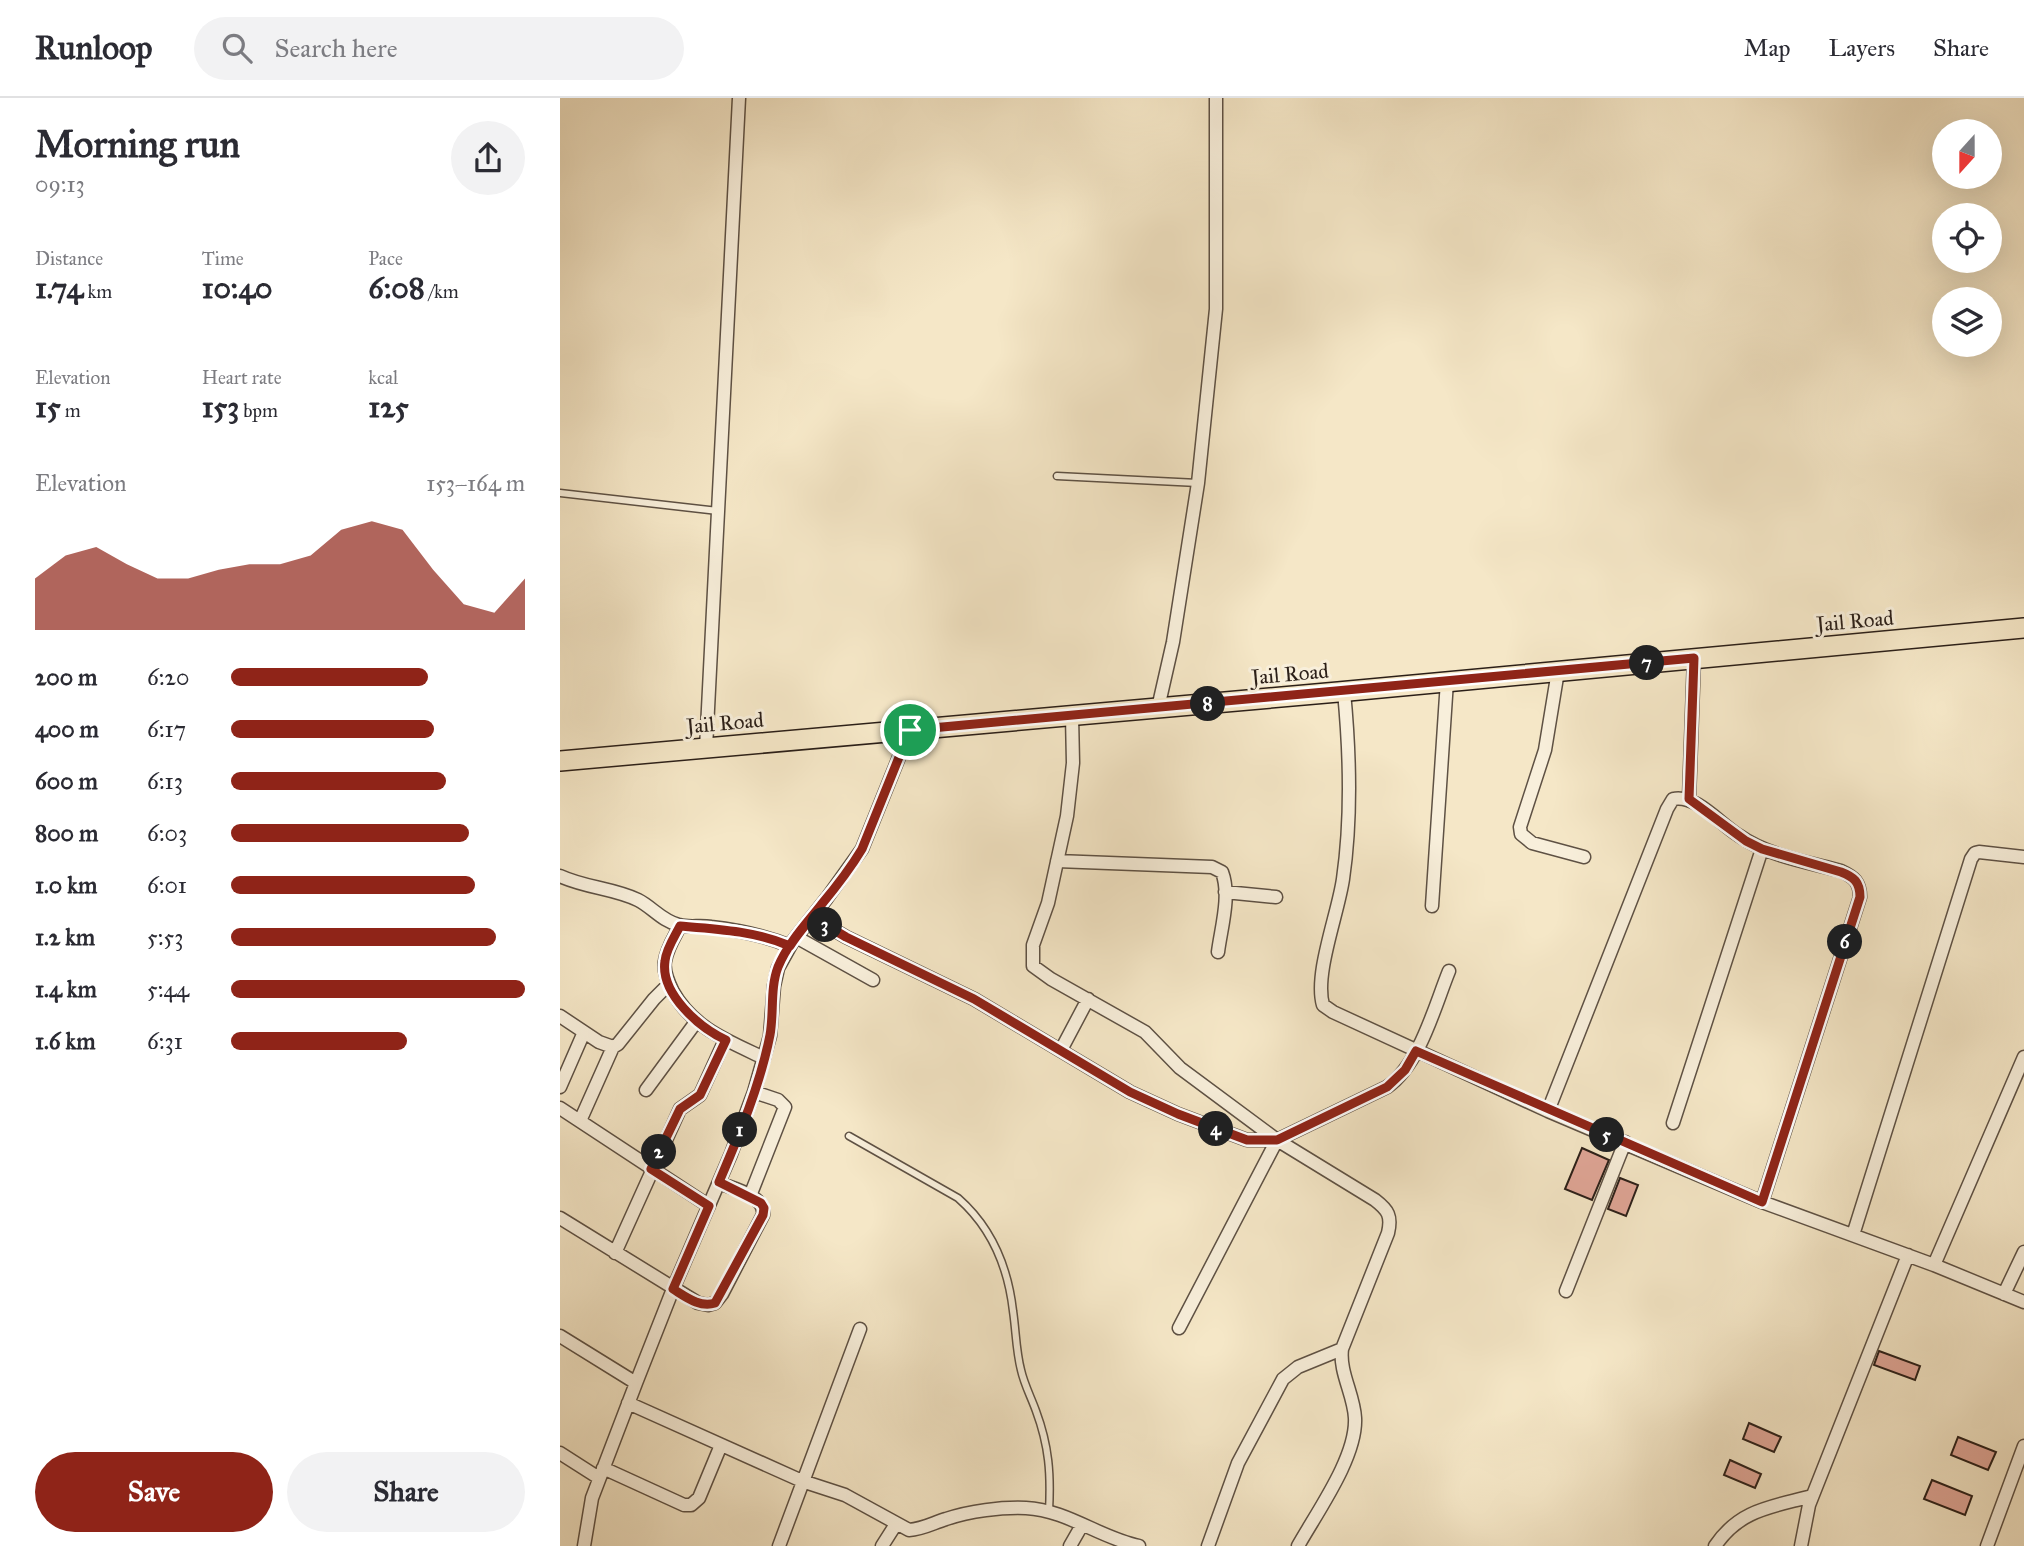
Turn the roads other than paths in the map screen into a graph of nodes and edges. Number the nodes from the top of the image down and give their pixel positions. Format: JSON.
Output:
{"nodes":[{"id":1,"x":739,"y":98,"type":"edge"},
{"id":2,"x":1216,"y":98,"type":"edge"},
{"id":3,"x":1057,"y":476,"type":"dead end"},
{"id":4,"x":1198,"y":482,"type":"junction"},
{"id":5,"x":560,"y":494,"type":"edge"},
{"id":6,"x":718,"y":511,"type":"junction"},
{"id":7,"x":2024,"y":628,"type":"edge"},
{"id":8,"x":1694,"y":658,"type":"junction"},
{"id":9,"x":1559,"y":671,"type":"junction"},
{"id":10,"x":1447,"y":681,"type":"junction"},
{"id":11,"x":1344,"y":692,"type":"junction"},
{"id":12,"x":1158,"y":708,"type":"junction"},
{"id":13,"x":1072,"y":716,"type":"junction"},
{"id":14,"x":910,"y":730,"type":"junction"},
{"id":15,"x":706,"y":748,"type":"junction"},
{"id":16,"x":560,"y":761,"type":"edge"},
{"id":17,"x":1689,"y":799,"type":"junction"},
{"id":18,"x":1762,"y":849,"type":"junction"},
{"id":19,"x":1584,"y":857,"type":"dead end"},
{"id":20,"x":2024,"y":857,"type":"edge"},
{"id":21,"x":1057,"y":861,"type":"junction"},
{"id":22,"x":560,"y":876,"type":"edge"},
{"id":23,"x":1225,"y":892,"type":"junction"},
{"id":24,"x":1276,"y":897,"type":"dead end"},
{"id":25,"x":1432,"y":906,"type":"dead end"},
{"id":26,"x":812,"y":917,"type":"junction"},
{"id":27,"x":680,"y":926,"type":"junction"},
{"id":28,"x":793,"y":942,"type":"junction"},
{"id":29,"x":1218,"y":953,"type":"dead end"},
{"id":30,"x":1449,"y":971,"type":"dead end"},
{"id":31,"x":873,"y":980,"type":"dead end"},
{"id":32,"x":669,"y":985,"type":"junction"},
{"id":33,"x":1088,"y":999,"type":"junction"},
{"id":34,"x":560,"y":1016,"type":"edge"},
{"id":35,"x":696,"y":1022,"type":"junction"},
{"id":36,"x":584,"y":1032,"type":"junction"},
{"id":37,"x":726,"y":1040,"type":"junction"},
{"id":38,"x":613,"y":1046,"type":"junction"},
{"id":39,"x":1061,"y":1050,"type":"junction"},
{"id":40,"x":1416,"y":1051,"type":"junction"},
{"id":41,"x":2024,"y":1057,"type":"edge"},
{"id":42,"x":764,"y":1058,"type":"junction"},
{"id":43,"x":560,"y":1087,"type":"edge"},
{"id":44,"x":646,"y":1090,"type":"dead end"},
{"id":45,"x":754,"y":1092,"type":"junction"},
{"id":46,"x":560,"y":1108,"type":"edge"},
{"id":47,"x":1548,"y":1111,"type":"junction"},
{"id":48,"x":580,"y":1121,"type":"junction"},
{"id":49,"x":1673,"y":1122,"type":"dead end"},
{"id":50,"x":849,"y":1136,"type":"dead end"},
{"id":51,"x":1277,"y":1140,"type":"junction"},
{"id":52,"x":1625,"y":1142,"type":"junction"},
{"id":53,"x":651,"y":1169,"type":"junction"},
{"id":54,"x":719,"y":1182,"type":"junction"},
{"id":55,"x":750,"y":1196,"type":"junction"},
{"id":56,"x":1762,"y":1202,"type":"junction"},
{"id":57,"x":709,"y":1206,"type":"junction"},
{"id":58,"x":560,"y":1218,"type":"edge"},
{"id":59,"x":1853,"y":1235,"type":"junction"},
{"id":60,"x":2024,"y":1252,"type":"edge"},
{"id":61,"x":615,"y":1253,"type":"junction"},
{"id":62,"x":1908,"y":1255,"type":"junction"},
{"id":63,"x":1934,"y":1265,"type":"junction"},
{"id":64,"x":673,"y":1289,"type":"junction"},
{"id":65,"x":1566,"y":1291,"type":"dead end"},
{"id":66,"x":2004,"y":1294,"type":"junction"},
{"id":67,"x":2024,"y":1303,"type":"edge"},
{"id":68,"x":1179,"y":1328,"type":"dead end"},
{"id":69,"x":860,"y":1329,"type":"dead end"},
{"id":70,"x":560,"y":1336,"type":"edge"},
{"id":71,"x":1342,"y":1349,"type":"junction"},
{"id":72,"x":636,"y":1383,"type":"junction"},
{"id":73,"x":628,"y":1403,"type":"junction"},
{"id":74,"x":721,"y":1445,"type":"junction"},
{"id":75,"x":2024,"y":1446,"type":"edge"},
{"id":76,"x":560,"y":1453,"type":"edge"},
{"id":77,"x":601,"y":1473,"type":"junction"},
{"id":78,"x":802,"y":1480,"type":"junction"},
{"id":79,"x":1812,"y":1496,"type":"junction"},
{"id":80,"x":1049,"y":1511,"type":"junction"},
{"id":81,"x":896,"y":1524,"type":"junction"},
{"id":82,"x":1082,"y":1525,"type":"junction"},
{"id":83,"x":584,"y":1546,"type":"edge"},
{"id":84,"x":779,"y":1546,"type":"edge"},
{"id":85,"x":882,"y":1546,"type":"edge"},
{"id":86,"x":1070,"y":1546,"type":"edge"},
{"id":87,"x":1139,"y":1546,"type":"edge"},
{"id":88,"x":1208,"y":1546,"type":"edge"},
{"id":89,"x":1298,"y":1546,"type":"edge"},
{"id":90,"x":1715,"y":1546,"type":"edge"},
{"id":91,"x":1801,"y":1546,"type":"edge"},
{"id":92,"x":1987,"y":1546,"type":"edge"}],
"edges":[{"from":1,"to":6,"type":"street"},
{"from":2,"to":4,"type":"street"},
{"from":3,"to":4,"type":"lane"},
{"from":4,"to":12,"type":"street"},
{"from":5,"to":6,"type":"lane"},
{"from":6,"to":15,"type":"street"},
{"from":7,"to":8,"type":"main road","name":"Jail Road"},
{"from":8,"to":9,"type":"main road","name":"Jail Road"},
{"from":8,"to":17,"type":"street"},
{"from":9,"to":10,"type":"main road","name":"Jail Road"},
{"from":9,"to":19,"type":"street"},
{"from":10,"to":11,"type":"main road","name":"Jail Road"},
{"from":10,"to":25,"type":"street"},
{"from":11,"to":12,"type":"main road","name":"Jail Road"},
{"from":11,"to":40,"type":"street"},
{"from":12,"to":13,"type":"main road","name":"Jail Road"},
{"from":13,"to":14,"type":"main road","name":"Jail Road"},
{"from":13,"to":21,"type":"street"},
{"from":14,"to":15,"type":"main road","name":"Jail Road"},
{"from":14,"to":26,"type":"street"},
{"from":15,"to":16,"type":"main road","name":"Jail Road"},
{"from":17,"to":18,"type":"street"},
{"from":17,"to":47,"type":"street"},
{"from":18,"to":49,"type":"street"},
{"from":18,"to":56,"type":"street"},
{"from":20,"to":59,"type":"street"},
{"from":21,"to":23,"type":"street"},
{"from":21,"to":33,"type":"street"},
{"from":22,"to":27,"type":"street"},
{"from":23,"to":24,"type":"street"},
{"from":23,"to":29,"type":"street"},
{"from":26,"to":28,"type":"street"},
{"from":26,"to":39,"type":"street"},
{"from":27,"to":28,"type":"street"},
{"from":27,"to":32,"type":"street"},
{"from":28,"to":31,"type":"street"},
{"from":28,"to":42,"type":"street"},
{"from":30,"to":40,"type":"street"},
{"from":32,"to":35,"type":"street"},
{"from":32,"to":38,"type":"street"},
{"from":33,"to":39,"type":"street"},
{"from":33,"to":51,"type":"street"},
{"from":34,"to":36,"type":"street"},
{"from":35,"to":37,"type":"street"},
{"from":35,"to":44,"type":"street"},
{"from":36,"to":38,"type":"street"},
{"from":36,"to":43,"type":"street"},
{"from":37,"to":42,"type":"street"},
{"from":37,"to":53,"type":"street"},
{"from":38,"to":48,"type":"street"},
{"from":39,"to":51,"type":"street"},
{"from":40,"to":47,"type":"street"},
{"from":40,"to":51,"type":"street"},
{"from":41,"to":63,"type":"street"},
{"from":42,"to":45,"type":"street"},
{"from":45,"to":54,"type":"street"},
{"from":45,"to":55,"type":"street"},
{"from":46,"to":48,"type":"street"},
{"from":47,"to":52,"type":"street"},
{"from":48,"to":53,"type":"street"},
{"from":50,"to":80,"type":"lane"},
{"from":51,"to":68,"type":"street"},
{"from":51,"to":71,"type":"street"},
{"from":52,"to":56,"type":"street"},
{"from":52,"to":65,"type":"street"},
{"from":53,"to":57,"type":"street"},
{"from":53,"to":61,"type":"street"},
{"from":54,"to":55,"type":"street"},
{"from":54,"to":57,"type":"street"},
{"from":55,"to":64,"type":"street"},
{"from":56,"to":59,"type":"street"},
{"from":57,"to":64,"type":"street"},
{"from":58,"to":61,"type":"street"},
{"from":59,"to":62,"type":"street"},
{"from":60,"to":66,"type":"street"},
{"from":61,"to":64,"type":"street"},
{"from":62,"to":63,"type":"street"},
{"from":62,"to":79,"type":"street"},
{"from":63,"to":66,"type":"street"},
{"from":64,"to":72,"type":"street"},
{"from":66,"to":67,"type":"street"},
{"from":69,"to":78,"type":"street"},
{"from":70,"to":72,"type":"street"},
{"from":71,"to":88,"type":"street"},
{"from":71,"to":89,"type":"street"},
{"from":72,"to":73,"type":"street"},
{"from":73,"to":74,"type":"street"},
{"from":73,"to":77,"type":"street"},
{"from":74,"to":77,"type":"street"},
{"from":74,"to":78,"type":"street"},
{"from":75,"to":92,"type":"street"},
{"from":76,"to":77,"type":"street"},
{"from":77,"to":83,"type":"street"},
{"from":78,"to":81,"type":"street"},
{"from":78,"to":84,"type":"street"},
{"from":79,"to":90,"type":"street"},
{"from":79,"to":91,"type":"street"},
{"from":80,"to":81,"type":"street"},
{"from":80,"to":82,"type":"street"},
{"from":81,"to":85,"type":"street"},
{"from":82,"to":86,"type":"street"},
{"from":82,"to":87,"type":"street"}]}
